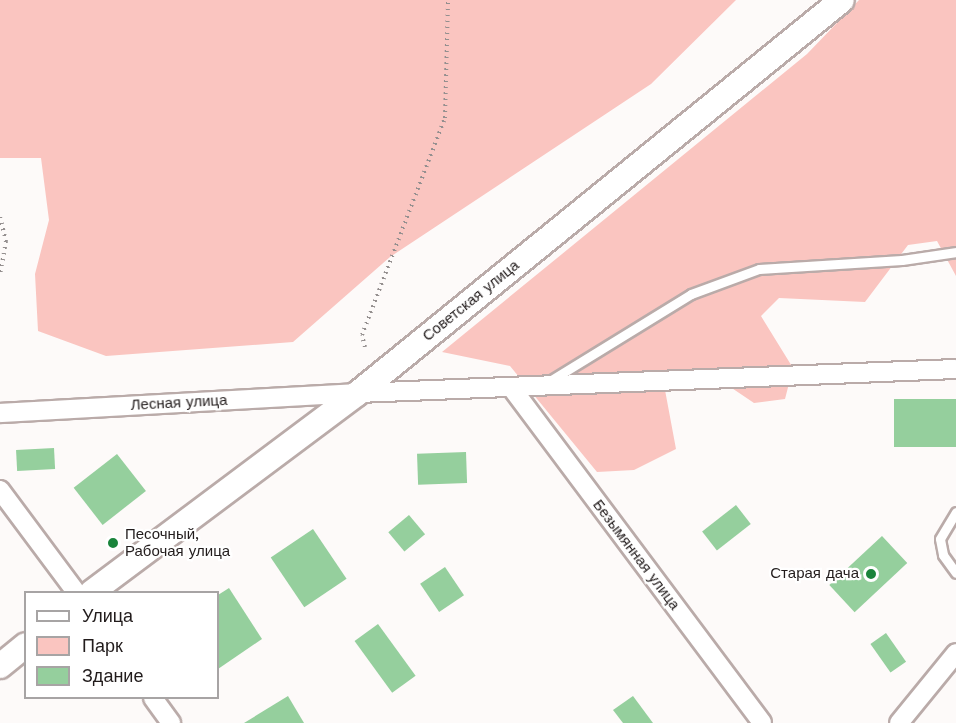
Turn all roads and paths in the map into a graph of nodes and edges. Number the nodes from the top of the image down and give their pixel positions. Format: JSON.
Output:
{"nodes":[{"id":1,"x":448,"y":0,"type":"edge"},
{"id":2,"x":842,"y":0,"type":"edge"},
{"id":3,"x":0,"y":217,"type":"edge"},
{"id":4,"x":956,"y":252,"type":"edge"},
{"id":5,"x":0,"y":275,"type":"edge"},
{"id":6,"x":365,"y":347,"type":"dead end"},
{"id":7,"x":956,"y":369,"type":"edge"},
{"id":8,"x":543,"y":385,"type":"junction"},
{"id":9,"x":511,"y":387,"type":"junction"},
{"id":10,"x":358,"y":393,"type":"junction"},
{"id":11,"x":0,"y":413,"type":"edge"},
{"id":12,"x":0,"y":490,"type":"edge"},
{"id":13,"x":956,"y":512,"type":"edge"},
{"id":14,"x":956,"y":573,"type":"edge"},
{"id":15,"x":75,"y":591,"type":"edge"},
{"id":16,"x":93,"y":591,"type":"edge"},
{"id":17,"x":24,"y":647,"type":"edge"},
{"id":18,"x":956,"y":653,"type":"edge"},
{"id":19,"x":0,"y":666,"type":"edge"},
{"id":20,"x":154,"y":699,"type":"edge"},
{"id":21,"x":171,"y":723,"type":"edge"},
{"id":22,"x":762,"y":723,"type":"edge"},
{"id":23,"x":900,"y":723,"type":"edge"}],
"edges":[{"from":1,"to":6,"type":"path"},
{"from":2,"to":10,"type":"main road","name":"Советская улица"},
{"from":3,"to":5,"type":"path"},
{"from":4,"to":8,"type":"lane"},
{"from":7,"to":8,"type":"street","name":"Лесная улица"},
{"from":8,"to":9,"type":"street","name":"Лесная улица"},
{"from":9,"to":10,"type":"street","name":"Лесная улица"},
{"from":9,"to":22,"type":"street","name":"Безымянная улица"},
{"from":10,"to":11,"type":"street","name":"Лесная улица"},
{"from":10,"to":16,"type":"main road","name":"Советская улица"},
{"from":12,"to":15,"type":"street"},
{"from":13,"to":14,"type":"lane"},
{"from":17,"to":19,"type":"main road"},
{"from":18,"to":23,"type":"street"},
{"from":20,"to":21,"type":"street"}]}
